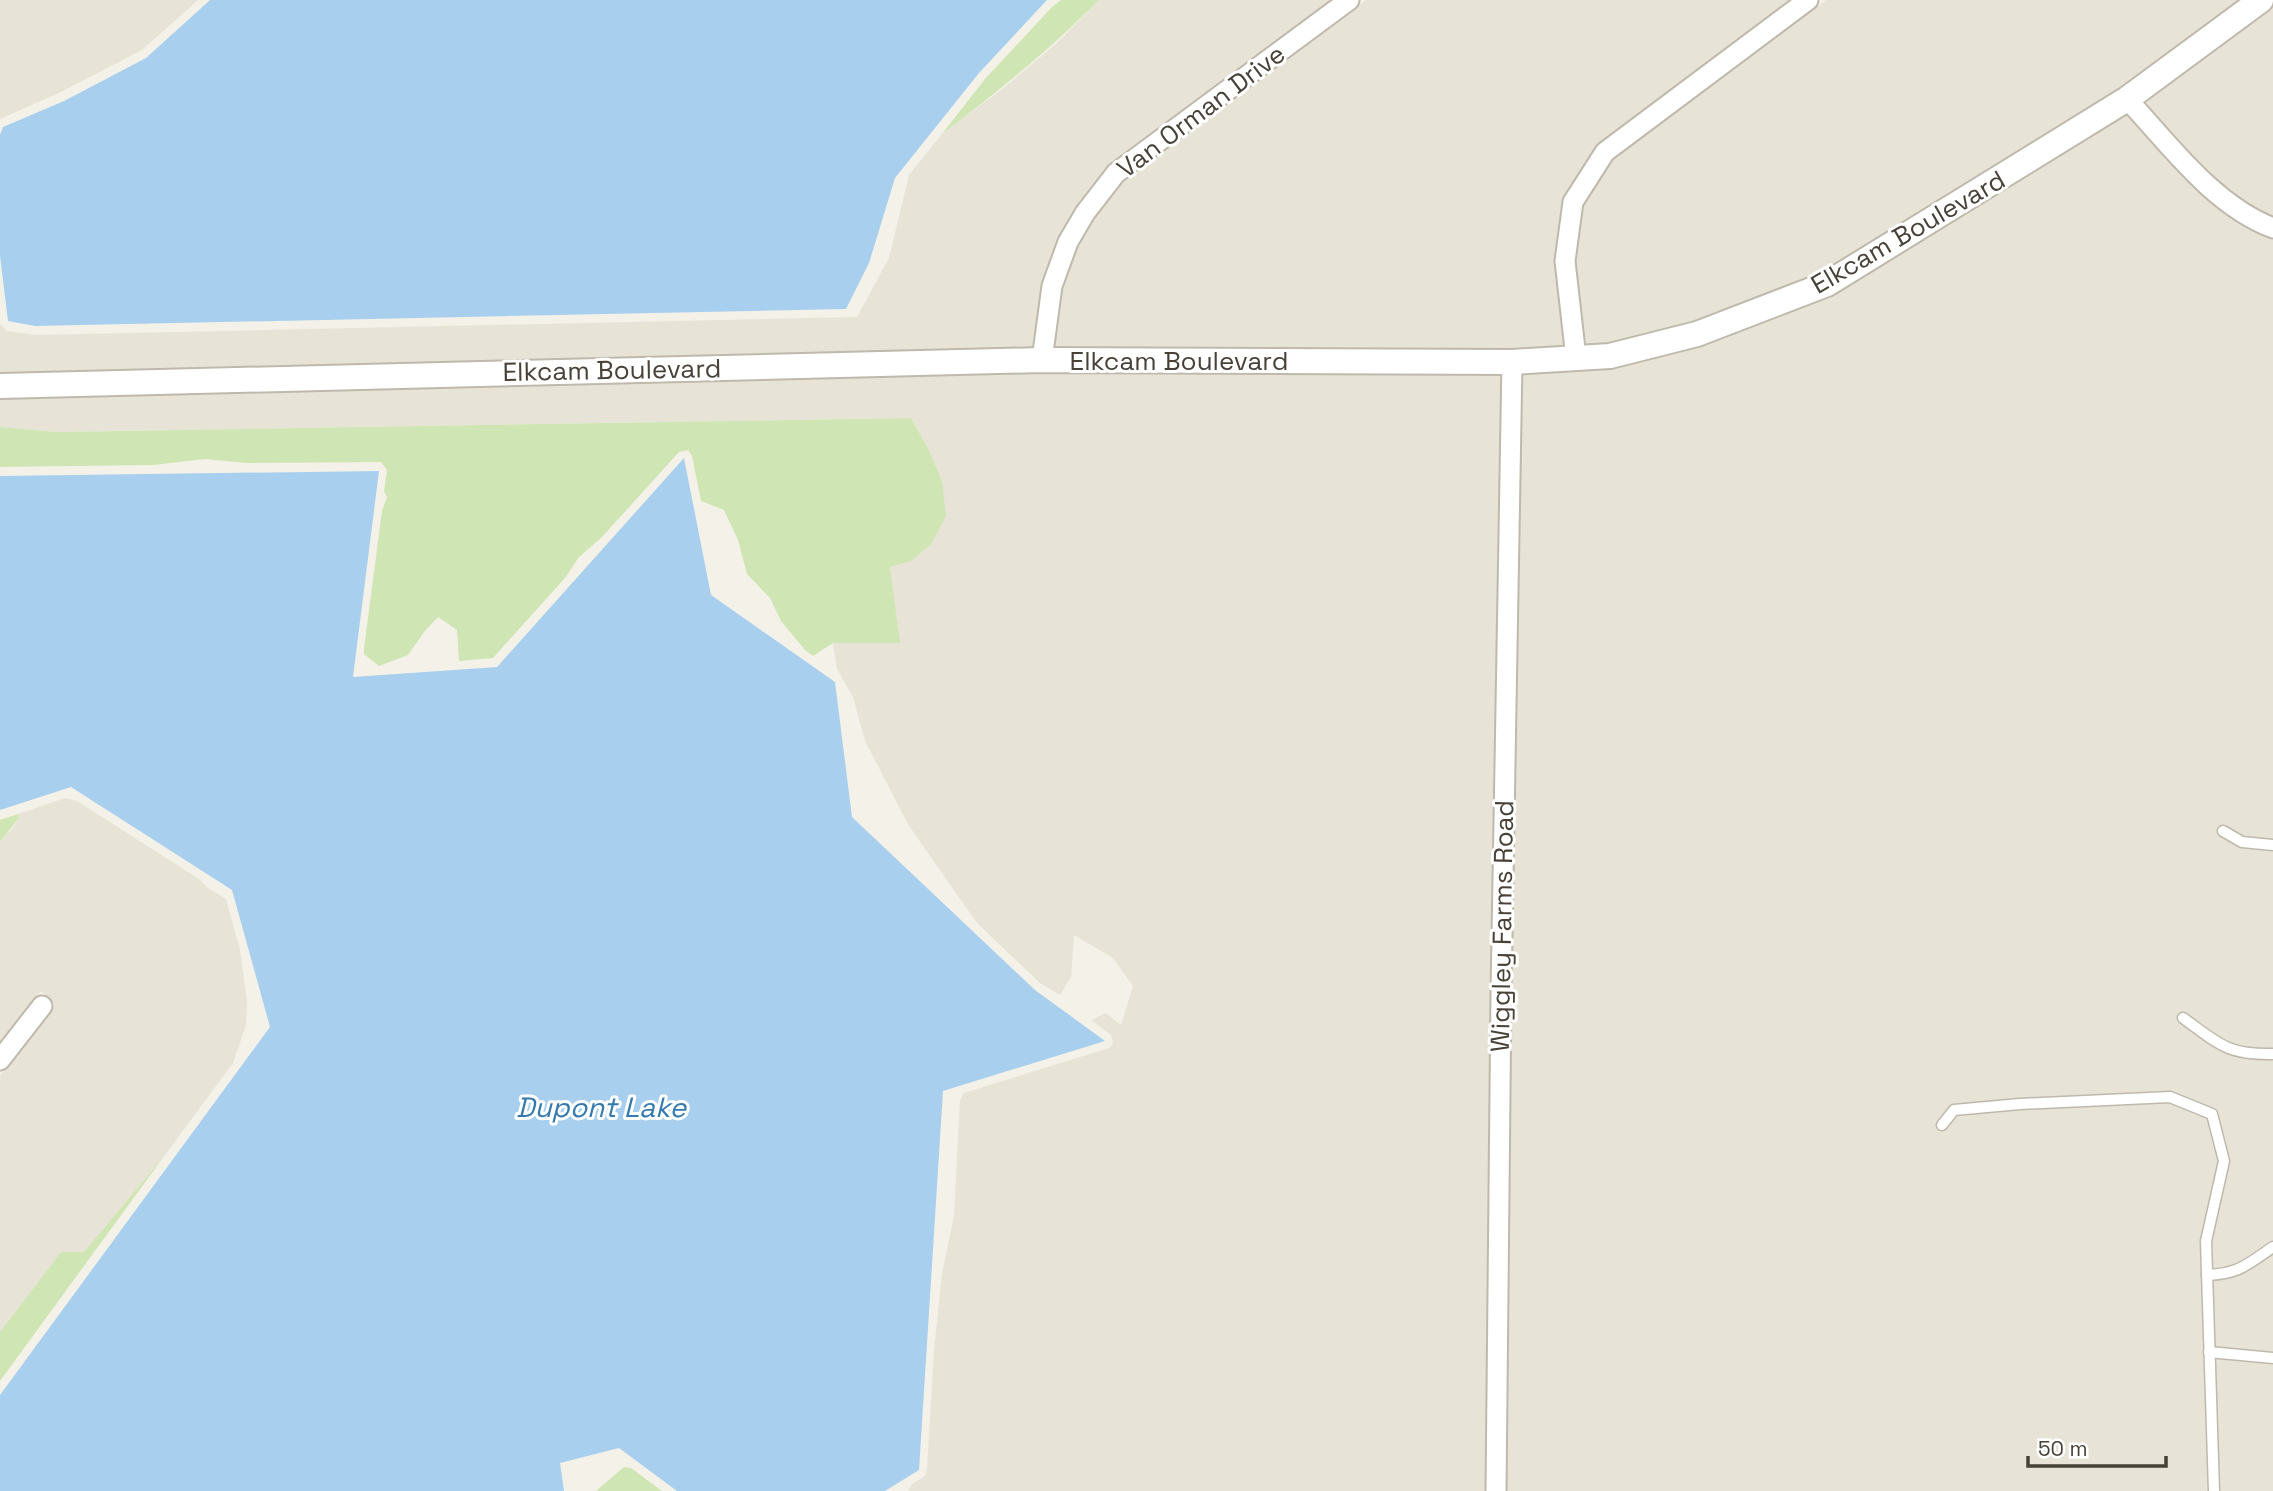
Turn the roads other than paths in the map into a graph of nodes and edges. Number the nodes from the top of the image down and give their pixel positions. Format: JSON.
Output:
{"nodes":[{"id":1,"x":1349,"y":0,"type":"edge"},
{"id":2,"x":1808,"y":0,"type":"edge"},
{"id":3,"x":2262,"y":0,"type":"edge"},
{"id":4,"x":2127,"y":99,"type":"junction"},
{"id":5,"x":2273,"y":228,"type":"edge"},
{"id":6,"x":1576,"y":358,"type":"junction"},
{"id":7,"x":1042,"y":360,"type":"junction"},
{"id":8,"x":1512,"y":362,"type":"junction"},
{"id":9,"x":0,"y":386,"type":"edge"},
{"id":10,"x":2223,"y":831,"type":"dead end"},
{"id":11,"x":2273,"y":845,"type":"edge"},
{"id":12,"x":42,"y":1006,"type":"dead end"},
{"id":13,"x":2183,"y":1018,"type":"dead end"},
{"id":14,"x":2273,"y":1054,"type":"edge"},
{"id":15,"x":0,"y":1060,"type":"edge"},
{"id":16,"x":1942,"y":1125,"type":"dead end"},
{"id":17,"x":2273,"y":1247,"type":"edge"},
{"id":18,"x":2207,"y":1275,"type":"junction"},
{"id":19,"x":2209,"y":1352,"type":"junction"},
{"id":20,"x":2273,"y":1358,"type":"edge"},
{"id":21,"x":1496,"y":1491,"type":"edge"},
{"id":22,"x":2214,"y":1491,"type":"edge"}],
"edges":[{"from":1,"to":7,"type":"street","name":"Van Orman Drive"},
{"from":2,"to":6,"type":"street"},
{"from":3,"to":4,"type":"street","name":"Elkcam Boulevard"},
{"from":4,"to":5,"type":"street"},
{"from":4,"to":6,"type":"street","name":"Elkcam Boulevard"},
{"from":6,"to":8,"type":"street","name":"Elkcam Boulevard"},
{"from":7,"to":8,"type":"street","name":"Elkcam Boulevard"},
{"from":7,"to":9,"type":"street","name":"Elkcam Boulevard"},
{"from":8,"to":21,"type":"street","name":"Wiggley Farms Road"},
{"from":10,"to":11,"type":"lane"},
{"from":12,"to":15,"type":"street"},
{"from":13,"to":14,"type":"lane"},
{"from":16,"to":18,"type":"lane"},
{"from":17,"to":18,"type":"lane"},
{"from":18,"to":19,"type":"lane"},
{"from":19,"to":20,"type":"lane"},
{"from":19,"to":22,"type":"lane"}]}
